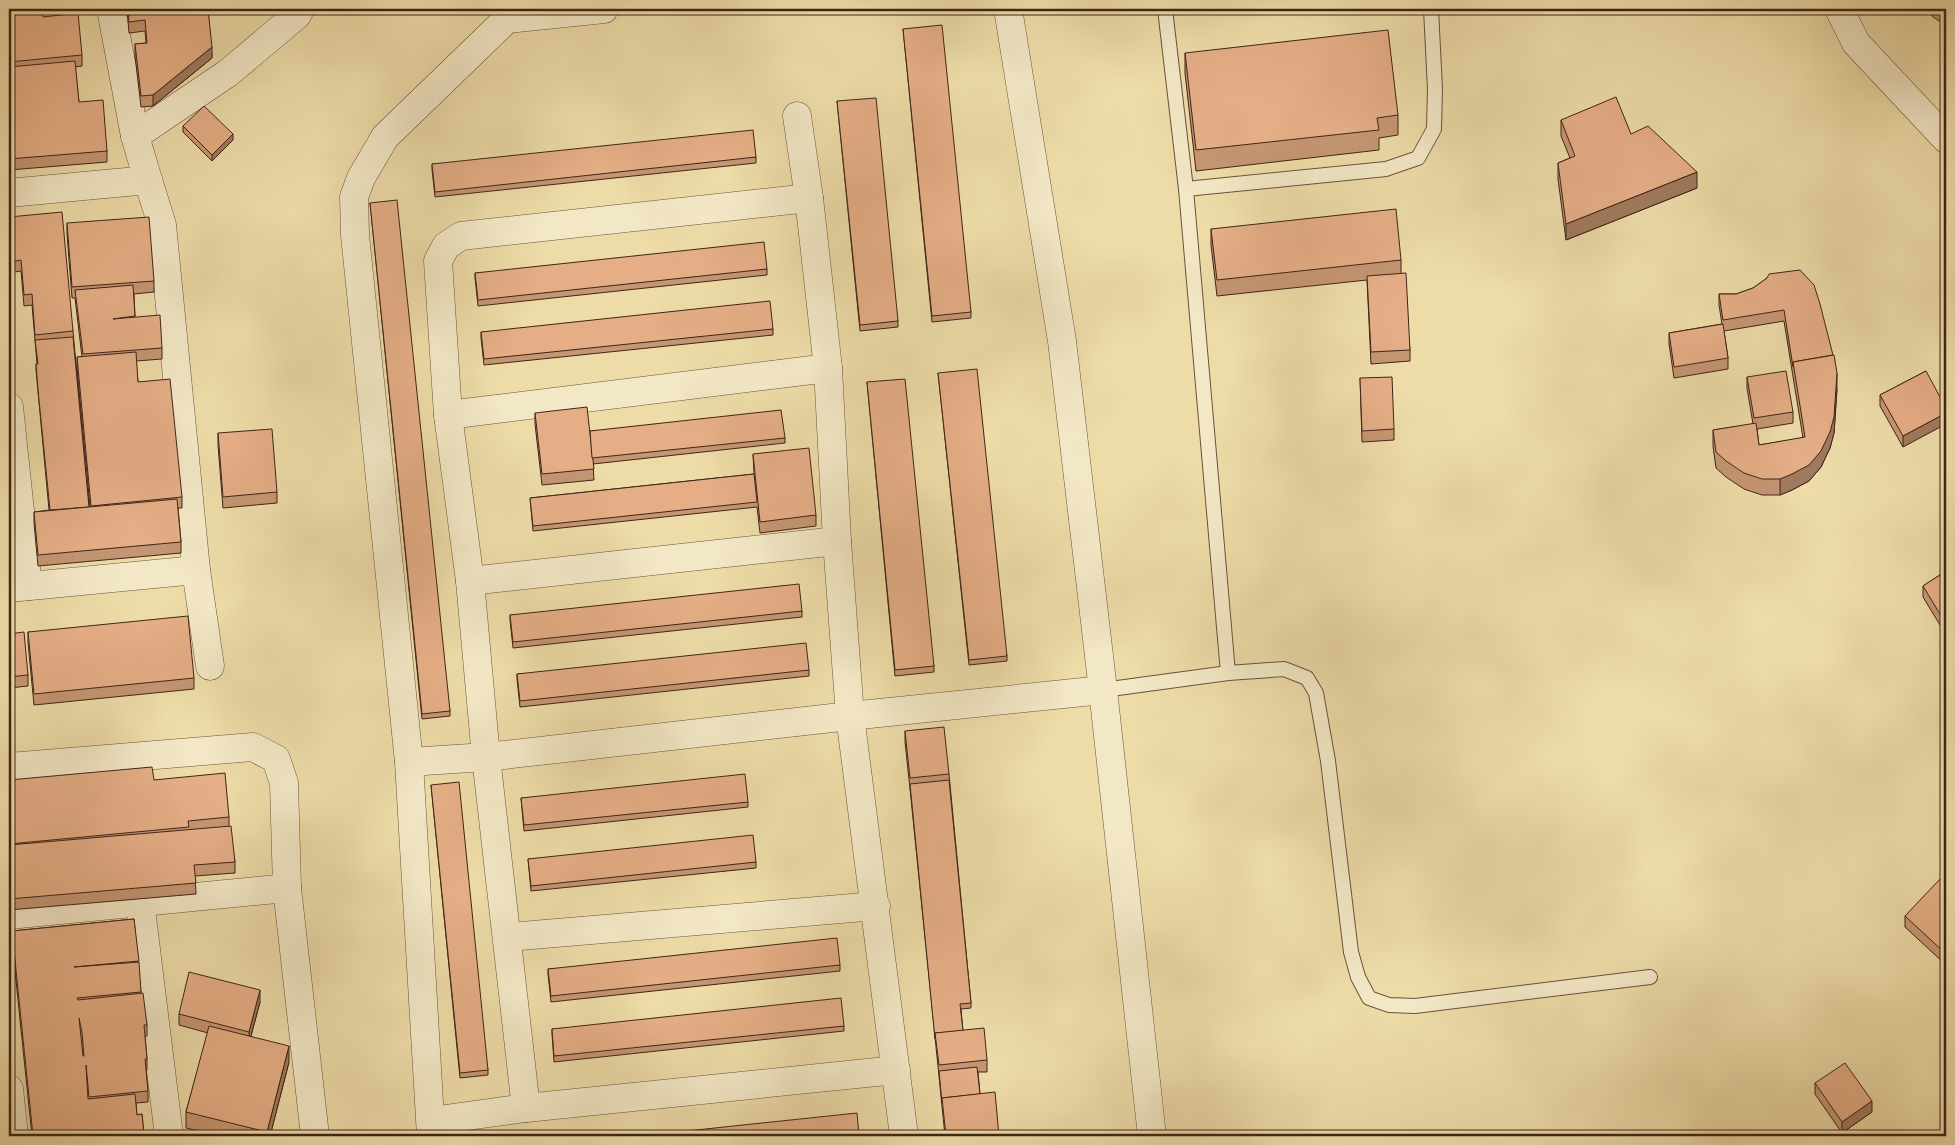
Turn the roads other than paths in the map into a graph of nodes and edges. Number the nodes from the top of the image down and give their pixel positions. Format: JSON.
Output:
{"nodes":[{"id":1,"x":111,"y":9,"type":"edge"},
{"id":2,"x":300,"y":9,"type":"edge"},
{"id":3,"x":604,"y":9,"type":"edge"},
{"id":4,"x":1008,"y":9,"type":"edge"},
{"id":5,"x":1165,"y":9,"type":"edge"},
{"id":6,"x":1431,"y":9,"type":"edge"},
{"id":7,"x":1839,"y":9,"type":"edge"},
{"id":8,"x":506,"y":14,"type":"edge"},
{"id":9,"x":797,"y":116,"type":"dead end"},
{"id":10,"x":135,"y":136,"type":"junction"},
{"id":11,"x":1946,"y":138,"type":"edge"},
{"id":12,"x":148,"y":180,"type":"junction"},
{"id":13,"x":1186,"y":189,"type":"junction"},
{"id":14,"x":9,"y":193,"type":"edge"},
{"id":15,"x":809,"y":198,"type":"junction"},
{"id":16,"x":828,"y":368,"type":"junction"},
{"id":17,"x":9,"y":407,"type":"edge"},
{"id":18,"x":448,"y":415,"type":"junction"},
{"id":19,"x":837,"y":541,"type":"junction"},
{"id":20,"x":196,"y":570,"type":"junction"},
{"id":21,"x":470,"y":581,"type":"junction"},
{"id":22,"x":18,"y":587,"type":"edge"},
{"id":23,"x":210,"y":666,"type":"dead end"},
{"id":24,"x":1228,"y":673,"type":"junction"},
{"id":25,"x":1103,"y":690,"type":"junction"},
{"id":26,"x":850,"y":716,"type":"junction"},
{"id":27,"x":486,"y":757,"type":"junction"},
{"id":28,"x":409,"y":762,"type":"junction"},
{"id":29,"x":9,"y":767,"type":"edge"},
{"id":30,"x":287,"y":888,"type":"junction"},
{"id":31,"x":140,"y":901,"type":"junction"},
{"id":32,"x":876,"y":906,"type":"junction"},
{"id":33,"x":9,"y":914,"type":"edge"},
{"id":34,"x":508,"y":937,"type":"junction"},
{"id":35,"x":1650,"y":977,"type":"dead end"},
{"id":36,"x":896,"y":1070,"type":"junction"},
{"id":37,"x":9,"y":1089,"type":"edge"},
{"id":38,"x":526,"y":1108,"type":"junction"},
{"id":39,"x":431,"y":1129,"type":"edge"},
{"id":40,"x":14,"y":1136,"type":"edge"},
{"id":41,"x":169,"y":1136,"type":"edge"},
{"id":42,"x":315,"y":1136,"type":"edge"},
{"id":43,"x":904,"y":1136,"type":"edge"},
{"id":44,"x":1152,"y":1136,"type":"edge"}],
"edges":[{"from":1,"to":10,"type":"street"},
{"from":2,"to":10,"type":"street"},
{"from":3,"to":8,"type":"street"},
{"from":4,"to":25,"type":"street"},
{"from":5,"to":13,"type":"lane"},
{"from":6,"to":13,"type":"lane"},
{"from":7,"to":11,"type":"street"},
{"from":8,"to":28,"type":"street"},
{"from":9,"to":15,"type":"street"},
{"from":10,"to":12,"type":"street"},
{"from":12,"to":14,"type":"street"},
{"from":12,"to":20,"type":"street"},
{"from":13,"to":24,"type":"lane"},
{"from":15,"to":16,"type":"street"},
{"from":15,"to":18,"type":"street"},
{"from":16,"to":18,"type":"street"},
{"from":16,"to":19,"type":"street"},
{"from":17,"to":22,"type":"street"},
{"from":18,"to":21,"type":"street"},
{"from":19,"to":21,"type":"street"},
{"from":19,"to":26,"type":"street"},
{"from":20,"to":22,"type":"street"},
{"from":20,"to":23,"type":"street"},
{"from":21,"to":27,"type":"street"},
{"from":24,"to":25,"type":"lane"},
{"from":24,"to":35,"type":"lane"},
{"from":25,"to":26,"type":"street"},
{"from":25,"to":44,"type":"street"},
{"from":26,"to":27,"type":"street"},
{"from":26,"to":32,"type":"street"},
{"from":27,"to":28,"type":"street"},
{"from":27,"to":34,"type":"street"},
{"from":28,"to":39,"type":"street"},
{"from":29,"to":30,"type":"street"},
{"from":30,"to":31,"type":"street"},
{"from":30,"to":42,"type":"street"},
{"from":31,"to":33,"type":"street"},
{"from":31,"to":41,"type":"street"},
{"from":32,"to":34,"type":"street"},
{"from":32,"to":36,"type":"street"},
{"from":34,"to":38,"type":"street"},
{"from":36,"to":38,"type":"street"},
{"from":36,"to":43,"type":"street"},
{"from":37,"to":40,"type":"street"},
{"from":38,"to":39,"type":"street"}]}
